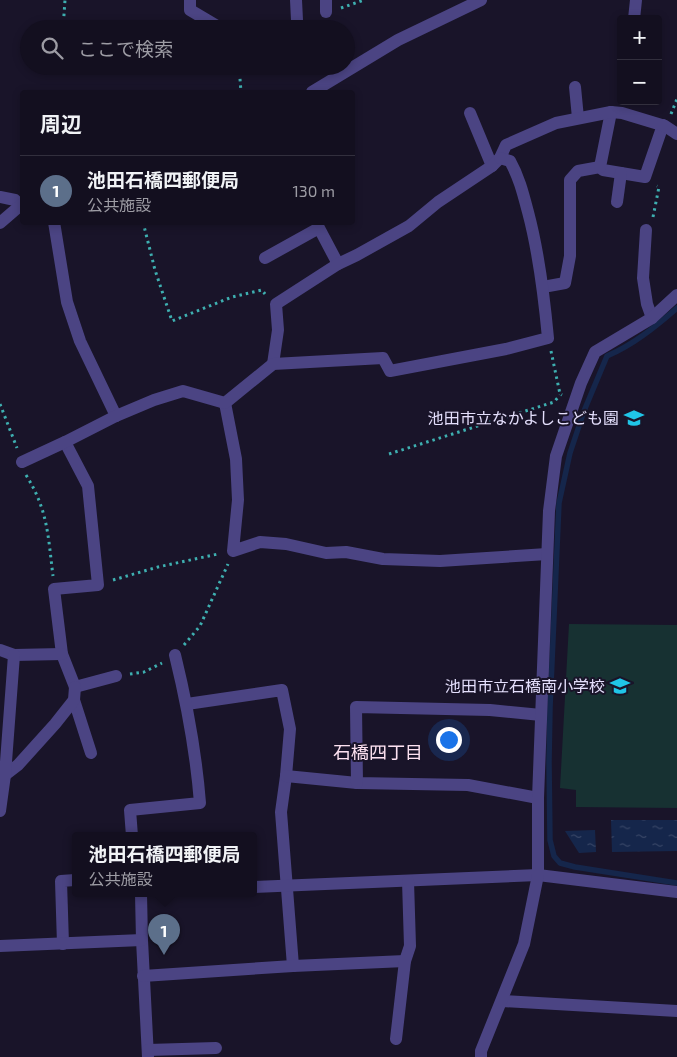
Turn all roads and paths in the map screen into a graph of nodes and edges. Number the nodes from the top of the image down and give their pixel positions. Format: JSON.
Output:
{"nodes":[{"id":1,"x":65,"y":0,"type":"edge"},
{"id":2,"x":190,"y":0,"type":"edge"},
{"id":3,"x":296,"y":0,"type":"edge"},
{"id":4,"x":480,"y":0,"type":"edge"},
{"id":5,"x":636,"y":0,"type":"edge"},
{"id":6,"x":465,"y":3,"type":"edge"},
{"id":7,"x":634,"y":15,"type":"edge"},
{"id":8,"x":64,"y":20,"type":"edge"},
{"id":9,"x":207,"y":20,"type":"edge"},
{"id":10,"x":297,"y":20,"type":"dead end"},
{"id":11,"x":355,"y":66,"type":"edge"},
{"id":12,"x":240,"y":75,"type":"edge"},
{"id":13,"x":340,"y":75,"type":"edge"},
{"id":14,"x":575,"y":88,"type":"dead end"},
{"id":15,"x":241,"y":90,"type":"edge"},
{"id":16,"x":315,"y":90,"type":"edge"},
{"id":17,"x":619,"y":109,"type":"edge"},
{"id":18,"x":470,"y":113,"type":"dead end"},
{"id":19,"x":578,"y":118,"type":"junction"},
{"id":20,"x":663,"y":125,"type":"junction"},
{"id":21,"x":677,"y":134,"type":"edge"},
{"id":22,"x":496,"y":162,"type":"junction"},
{"id":23,"x":600,"y":168,"type":"junction"},
{"id":24,"x":621,"y":173,"type":"junction"},
{"id":25,"x":645,"y":178,"type":"junction"},
{"id":26,"x":0,"y":197,"type":"edge"},
{"id":27,"x":617,"y":202,"type":"dead end"},
{"id":28,"x":20,"y":204,"type":"edge"},
{"id":29,"x":20,"y":206,"type":"edge"},
{"id":30,"x":0,"y":223,"type":"edge"},
{"id":31,"x":55,"y":225,"type":"edge"},
{"id":32,"x":144,"y":225,"type":"edge"},
{"id":33,"x":646,"y":230,"type":"joint"},
{"id":34,"x":265,"y":258,"type":"dead end"},
{"id":35,"x":338,"y":264,"type":"junction"},
{"id":36,"x":544,"y":286,"type":"junction"},
{"id":37,"x":677,"y":295,"type":"edge"},
{"id":38,"x":276,"y":304,"type":"junction"},
{"id":39,"x":652,"y":318,"type":"junction"},
{"id":40,"x":548,"y":338,"type":"junction"},
{"id":41,"x":273,"y":364,"type":"junction"},
{"id":42,"x":560,"y":394,"type":"junction"},
{"id":43,"x":576,"y":400,"type":"junction"},
{"id":44,"x":225,"y":403,"type":"junction"},
{"id":45,"x":0,"y":404,"type":"edge"},
{"id":46,"x":116,"y":416,"type":"junction"},
{"id":47,"x":65,"y":442,"type":"junction"},
{"id":48,"x":390,"y":454,"type":"dead end"},
{"id":49,"x":22,"y":462,"type":"junction"},
{"id":50,"x":233,"y":551,"type":"junction"},
{"id":51,"x":547,"y":554,"type":"junction"},
{"id":52,"x":98,"y":585,"type":"junction"},
{"id":53,"x":54,"y":589,"type":"junction"},
{"id":54,"x":0,"y":650,"type":"edge"},
{"id":55,"x":62,"y":654,"type":"junction"},
{"id":56,"x":175,"y":655,"type":"junction"},
{"id":57,"x":14,"y":656,"type":"junction"},
{"id":58,"x":116,"y":676,"type":"joint"},
{"id":59,"x":75,"y":687,"type":"junction"},
{"id":60,"x":74,"y":700,"type":"junction"},
{"id":61,"x":186,"y":704,"type":"junction"},
{"id":62,"x":541,"y":715,"type":"junction"},
{"id":63,"x":91,"y":753,"type":"dead end"},
{"id":64,"x":3,"y":775,"type":"edge"},
{"id":65,"x":286,"y":776,"type":"junction"},
{"id":66,"x":357,"y":782,"type":"junction"},
{"id":67,"x":538,"y":798,"type":"junction"},
{"id":68,"x":0,"y":811,"type":"edge"},
{"id":69,"x":132,"y":832,"type":"edge"},
{"id":70,"x":538,"y":875,"type":"junction"},
{"id":71,"x":72,"y":880,"type":"edge"},
{"id":72,"x":408,"y":881,"type":"junction"},
{"id":73,"x":286,"y":885,"type":"junction"},
{"id":74,"x":257,"y":887,"type":"edge"},
{"id":75,"x":677,"y":892,"type":"edge"},
{"id":76,"x":142,"y":897,"type":"edge"},
{"id":77,"x":142,"y":940,"type":"junction"},
{"id":78,"x":63,"y":944,"type":"junction"},
{"id":79,"x":0,"y":946,"type":"edge"},
{"id":80,"x":405,"y":962,"type":"junction"},
{"id":81,"x":293,"y":966,"type":"junction"},
{"id":82,"x":143,"y":976,"type":"junction"},
{"id":83,"x":502,"y":1001,"type":"junction"},
{"id":84,"x":677,"y":1011,"type":"edge"},
{"id":85,"x":396,"y":1039,"type":"dead end"},
{"id":86,"x":216,"y":1048,"type":"dead end"},
{"id":87,"x":148,"y":1054,"type":"edge"},
{"id":88,"x":481,"y":1057,"type":"edge"}],
"edges":[{"from":1,"to":8,"type":"path"},
{"from":2,"to":9,"type":"street"},
{"from":3,"to":10,"type":"street"},
{"from":4,"to":6,"type":"street"},
{"from":5,"to":7,"type":"street"},
{"from":6,"to":11,"type":"street"},
{"from":12,"to":15,"type":"path"},
{"from":13,"to":16,"type":"street"},
{"from":14,"to":19,"type":"street"},
{"from":17,"to":19,"type":"street"},
{"from":17,"to":20,"type":"street"},
{"from":17,"to":23,"type":"street"},
{"from":18,"to":22,"type":"street"},
{"from":19,"to":22,"type":"street"},
{"from":20,"to":21,"type":"street"},
{"from":20,"to":25,"type":"street"},
{"from":22,"to":35,"type":"street"},
{"from":22,"to":36,"type":"street"},
{"from":23,"to":24,"type":"street"},
{"from":23,"to":36,"type":"street"},
{"from":24,"to":25,"type":"street"},
{"from":24,"to":27,"type":"street"},
{"from":25,"to":33,"type":"path"},
{"from":26,"to":28,"type":"street"},
{"from":29,"to":30,"type":"street"},
{"from":31,"to":46,"type":"street"},
{"from":32,"to":38,"type":"path"},
{"from":33,"to":39,"type":"street"},
{"from":34,"to":35,"type":"street"},
{"from":35,"to":38,"type":"street"},
{"from":36,"to":40,"type":"street"},
{"from":37,"to":39,"type":"street"},
{"from":38,"to":41,"type":"street"},
{"from":39,"to":43,"type":"street"},
{"from":40,"to":41,"type":"street"},
{"from":40,"to":42,"type":"path"},
{"from":41,"to":44,"type":"street"},
{"from":42,"to":43,"type":"path"},
{"from":42,"to":48,"type":"path"},
{"from":43,"to":51,"type":"street"},
{"from":44,"to":46,"type":"street"},
{"from":44,"to":50,"type":"street"},
{"from":45,"to":49,"type":"path"},
{"from":46,"to":47,"type":"street"},
{"from":47,"to":49,"type":"street"},
{"from":47,"to":52,"type":"street"},
{"from":49,"to":53,"type":"path"},
{"from":50,"to":51,"type":"street"},
{"from":50,"to":52,"type":"path"},
{"from":50,"to":56,"type":"path"},
{"from":51,"to":62,"type":"street"},
{"from":52,"to":53,"type":"street"},
{"from":53,"to":55,"type":"street"},
{"from":54,"to":57,"type":"street"},
{"from":55,"to":57,"type":"street"},
{"from":55,"to":59,"type":"street"},
{"from":56,"to":58,"type":"path"},
{"from":56,"to":61,"type":"street"},
{"from":57,"to":64,"type":"street"},
{"from":58,"to":59,"type":"street"},
{"from":59,"to":60,"type":"street"},
{"from":60,"to":63,"type":"street"},
{"from":60,"to":64,"type":"street"},
{"from":61,"to":65,"type":"street"},
{"from":61,"to":69,"type":"street"},
{"from":62,"to":66,"type":"street"},
{"from":62,"to":67,"type":"street"},
{"from":64,"to":68,"type":"street"},
{"from":65,"to":66,"type":"street"},
{"from":65,"to":73,"type":"street"},
{"from":66,"to":67,"type":"street"},
{"from":67,"to":70,"type":"street"},
{"from":70,"to":72,"type":"street"},
{"from":70,"to":75,"type":"street"},
{"from":70,"to":83,"type":"street"},
{"from":71,"to":78,"type":"street"},
{"from":72,"to":73,"type":"street"},
{"from":72,"to":80,"type":"street"},
{"from":73,"to":74,"type":"street"},
{"from":73,"to":81,"type":"street"},
{"from":76,"to":77,"type":"street"},
{"from":77,"to":78,"type":"street"},
{"from":77,"to":82,"type":"street"},
{"from":78,"to":79,"type":"street"},
{"from":80,"to":81,"type":"street"},
{"from":80,"to":85,"type":"street"},
{"from":81,"to":82,"type":"street"},
{"from":82,"to":87,"type":"street"},
{"from":83,"to":84,"type":"street"},
{"from":83,"to":88,"type":"street"},
{"from":86,"to":87,"type":"street"}]}
